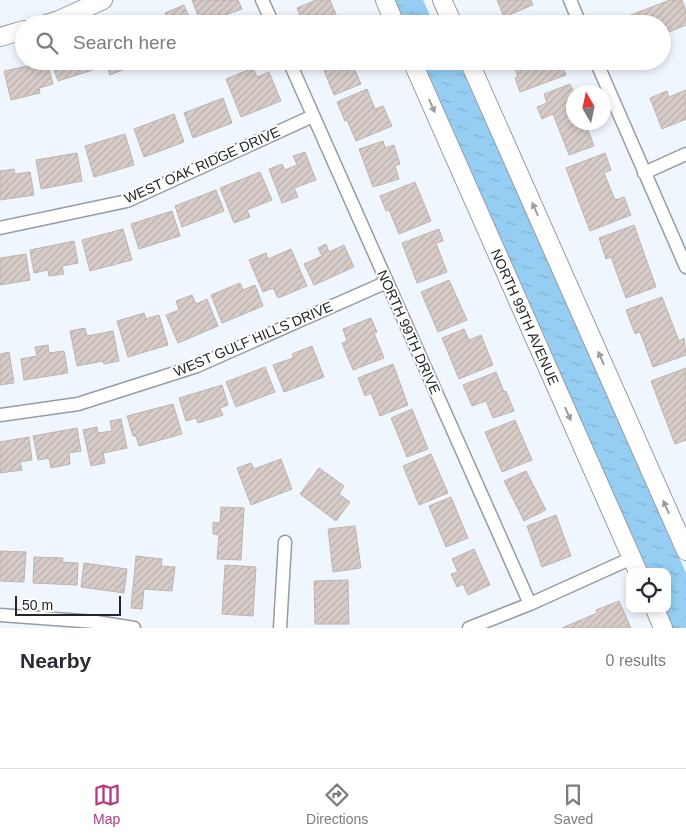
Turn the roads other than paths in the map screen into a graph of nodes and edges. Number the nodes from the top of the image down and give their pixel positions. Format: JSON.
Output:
{"nodes":[{"id":1,"x":104,"y":0,"type":"edge"},
{"id":2,"x":262,"y":0,"type":"edge"},
{"id":3,"x":385,"y":0,"type":"edge"},
{"id":4,"x":442,"y":0,"type":"edge"},
{"id":5,"x":573,"y":1,"type":"edge"},
{"id":6,"x":70,"y":15,"type":"edge"},
{"id":7,"x":269,"y":15,"type":"edge"},
{"id":8,"x":391,"y":15,"type":"edge"},
{"id":9,"x":449,"y":15,"type":"edge"},
{"id":10,"x":577,"y":15,"type":"edge"},
{"id":11,"x":15,"y":33,"type":"edge"},
{"id":12,"x":0,"y":37,"type":"edge"},
{"id":13,"x":293,"y":70,"type":"edge"},
{"id":14,"x":416,"y":70,"type":"edge"},
{"id":15,"x":474,"y":70,"type":"edge"},
{"id":16,"x":600,"y":70,"type":"edge"},
{"id":17,"x":313,"y":116,"type":"junction"},
{"id":18,"x":686,"y":154,"type":"edge"},
{"id":19,"x":644,"y":173,"type":"junction"},
{"id":20,"x":0,"y":228,"type":"edge"},
{"id":21,"x":686,"y":267,"type":"edge"},
{"id":22,"x":387,"y":282,"type":"junction"},
{"id":23,"x":0,"y":415,"type":"edge"},
{"id":24,"x":285,"y":542,"type":"dead end"},
{"id":25,"x":686,"y":551,"type":"edge"},
{"id":26,"x":635,"y":565,"type":"edge"},
{"id":27,"x":530,"y":604,"type":"junction"},
{"id":28,"x":657,"y":613,"type":"edge"},
{"id":29,"x":0,"y":615,"type":"edge"},
{"id":30,"x":134,"y":628,"type":"edge"},
{"id":31,"x":280,"y":628,"type":"edge"},
{"id":32,"x":469,"y":628,"type":"edge"},
{"id":33,"x":663,"y":628,"type":"edge"}],
"edges":[{"from":1,"to":6,"type":"main road"},
{"from":2,"to":7,"type":"street"},
{"from":3,"to":8,"type":"main road"},
{"from":4,"to":9,"type":"main road"},
{"from":5,"to":10,"type":"street"},
{"from":11,"to":12,"type":"main road"},
{"from":13,"to":17,"type":"street","name":"NORTH 99TH DRIVE"},
{"from":14,"to":26,"type":"main road","name":"NORTH 99TH AVENUE","one_way":true},
{"from":25,"to":15,"type":"main road","one_way":true},
{"from":16,"to":19,"type":"street"},
{"from":17,"to":20,"type":"street","name":"WEST OAK RIDGE DRIVE"},
{"from":17,"to":22,"type":"street","name":"NORTH 99TH DRIVE"},
{"from":18,"to":19,"type":"street"},
{"from":19,"to":21,"type":"street"},
{"from":22,"to":23,"type":"street","name":"WEST GULF HILLS DRIVE"},
{"from":22,"to":27,"type":"street","name":"NORTH 99TH DRIVE"},
{"from":24,"to":31,"type":"street"},
{"from":26,"to":27,"type":"street"},
{"from":27,"to":32,"type":"street"},
{"from":28,"to":33,"type":"main road"},
{"from":29,"to":30,"type":"street"}]}
